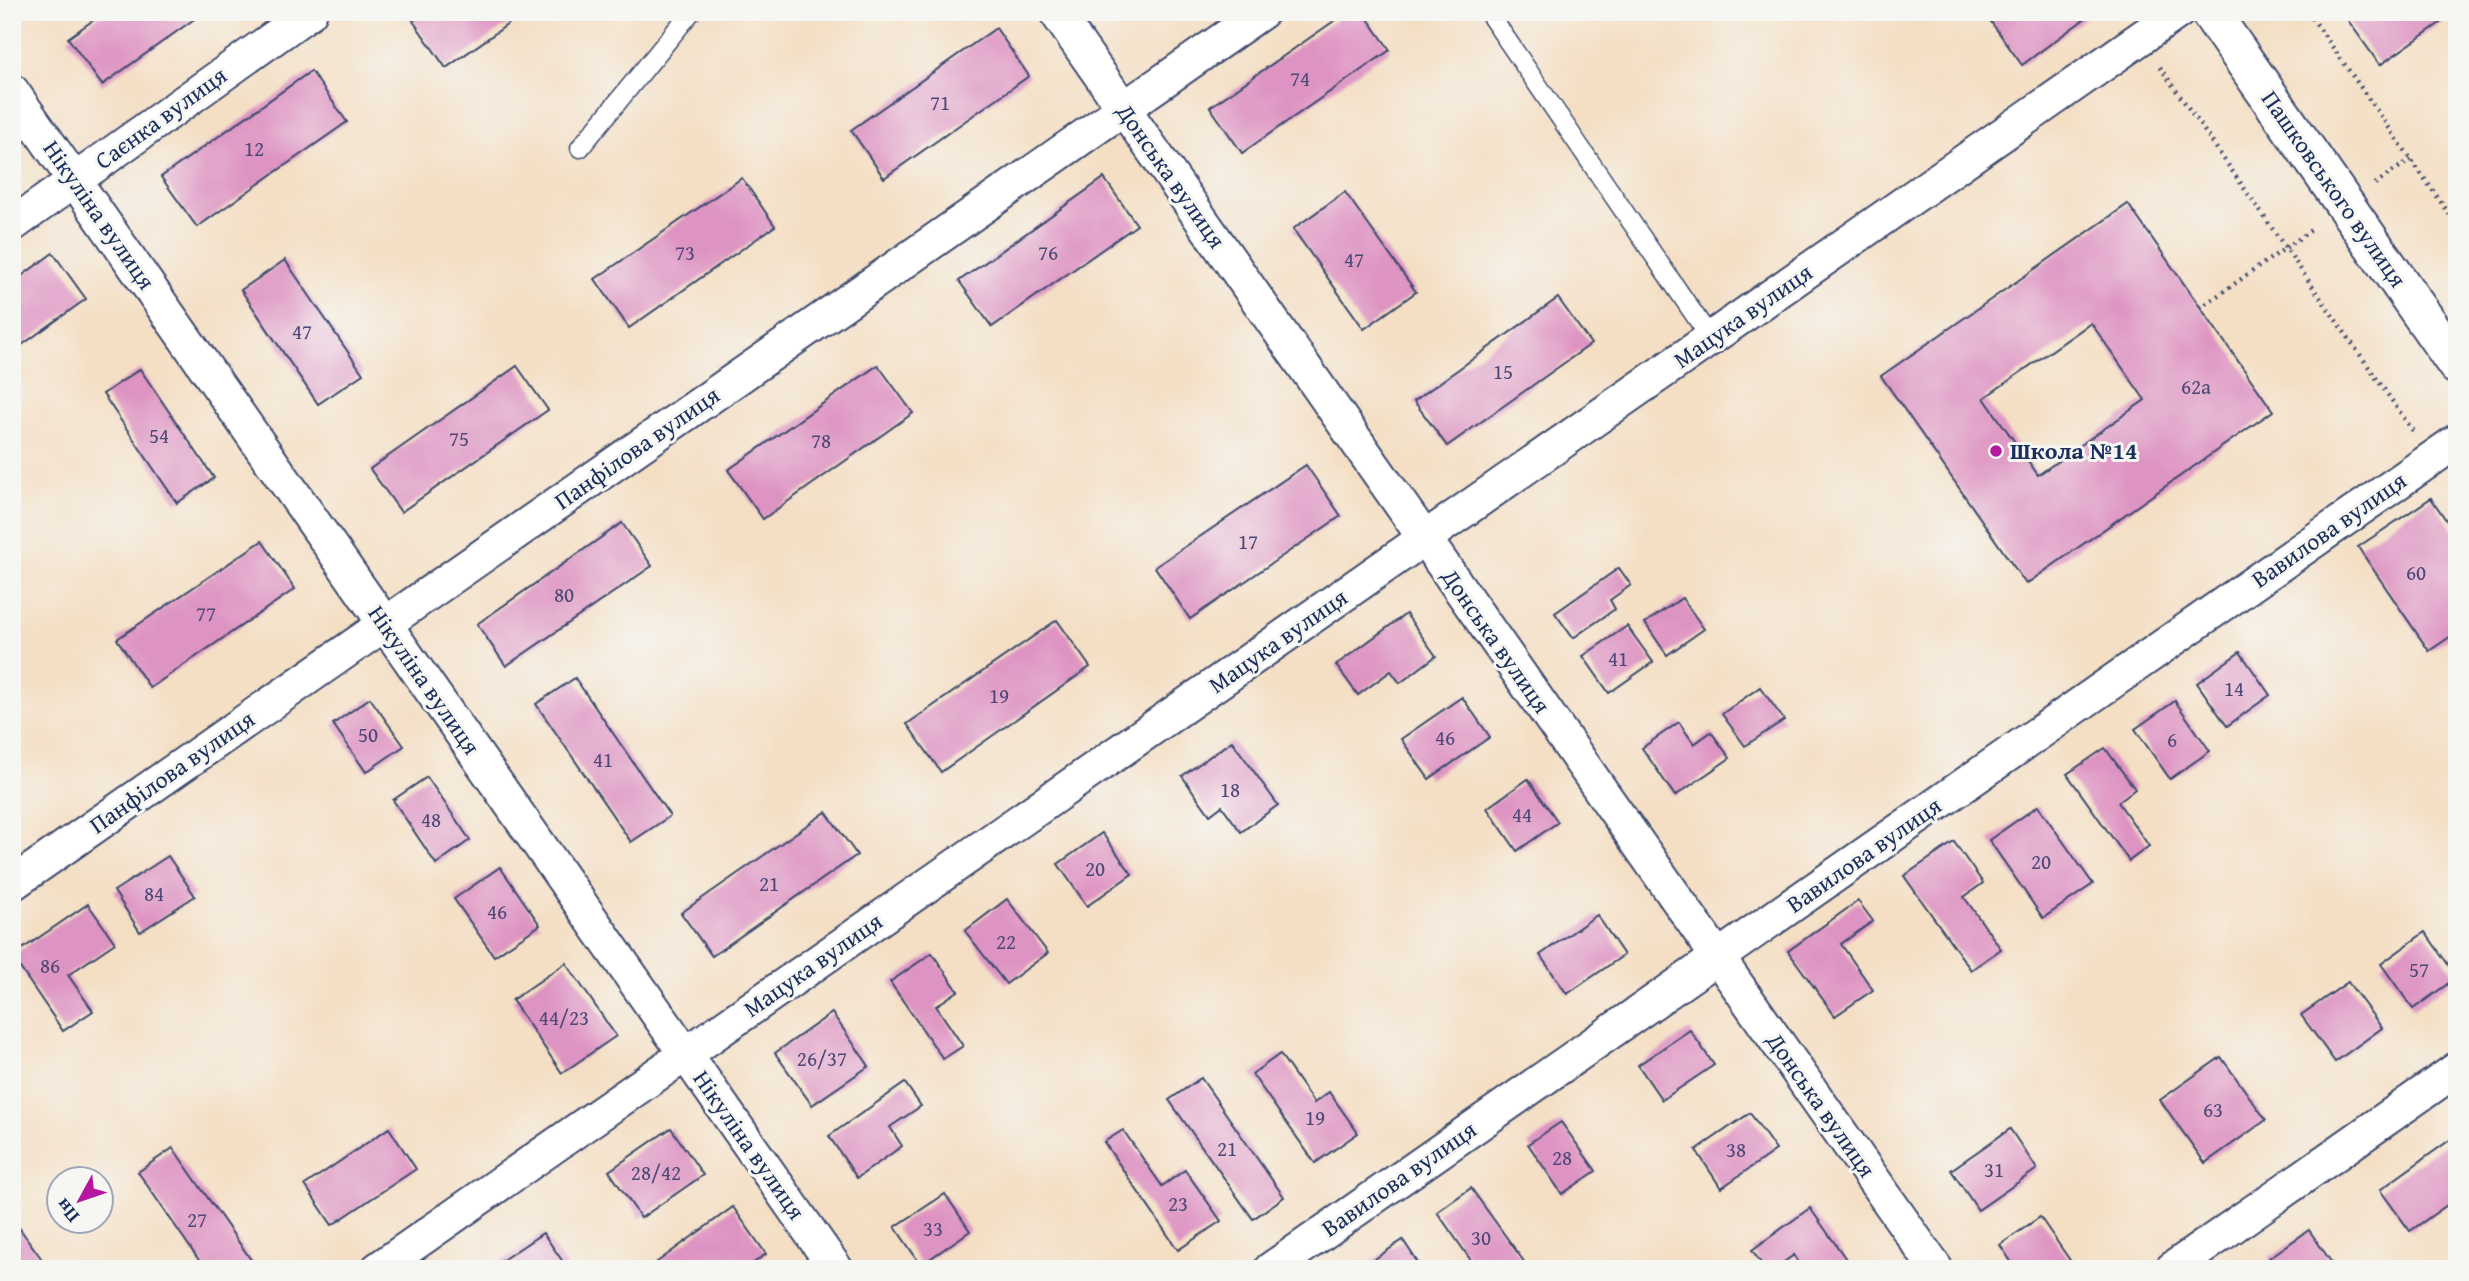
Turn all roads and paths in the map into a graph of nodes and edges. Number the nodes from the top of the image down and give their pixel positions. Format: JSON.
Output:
{"nodes":[{"id":1,"x":310,"y":12,"type":"edge"},
{"id":2,"x":691,"y":12,"type":"edge"},
{"id":3,"x":1056,"y":12,"type":"edge"},
{"id":4,"x":1262,"y":12,"type":"edge"},
{"id":5,"x":1488,"y":12,"type":"edge"},
{"id":6,"x":2178,"y":12,"type":"edge"},
{"id":7,"x":2210,"y":12,"type":"edge"},
{"id":8,"x":2308,"y":12,"type":"edge"},
{"id":9,"x":2140,"y":39,"type":"junction"},
{"id":10,"x":12,"y":91,"type":"edge"},
{"id":11,"x":1124,"y":109,"type":"junction"},
{"id":12,"x":580,"y":148,"type":"dead end"},
{"id":13,"x":2411,"y":159,"type":"junction"},
{"id":14,"x":75,"y":180,"type":"junction"},
{"id":15,"x":2346,"y":205,"type":"junction"},
{"id":16,"x":12,"y":225,"type":"edge"},
{"id":17,"x":2457,"y":225,"type":"edge"},
{"id":18,"x":2285,"y":247,"type":"junction"},
{"id":19,"x":2200,"y":308,"type":"dead end"},
{"id":20,"x":1711,"y":339,"type":"junction"},
{"id":21,"x":2457,"y":365,"type":"edge"},
{"id":22,"x":2444,"y":449,"type":"edge"},
{"id":23,"x":1424,"y":539,"type":"junction"},
{"id":24,"x":385,"y":624,"type":"junction"},
{"id":25,"x":12,"y":884,"type":"edge"},
{"id":26,"x":1717,"y":957,"type":"junction"},
{"id":27,"x":686,"y":1054,"type":"junction"},
{"id":28,"x":2457,"y":1069,"type":"edge"},
{"id":29,"x":378,"y":1269,"type":"edge"},
{"id":30,"x":836,"y":1269,"type":"edge"},
{"id":31,"x":1271,"y":1269,"type":"edge"},
{"id":32,"x":1936,"y":1269,"type":"edge"},
{"id":33,"x":2172,"y":1269,"type":"edge"}],
"edges":[{"from":1,"to":14,"type":"street","name":"Саєнка вулиця"},
{"from":2,"to":12,"type":"lane"},
{"from":3,"to":11,"type":"street","name":"Донська вулиця"},
{"from":4,"to":11,"type":"street","name":"Панфілова вулиця"},
{"from":5,"to":20,"type":"lane"},
{"from":6,"to":9,"type":"street","name":"Мацука вулиця"},
{"from":7,"to":15,"type":"street","name":"Пашковського вулиця"},
{"from":8,"to":13,"type":"path"},
{"from":9,"to":18,"type":"path"},
{"from":9,"to":20,"type":"street","name":"Мацука вулиця"},
{"from":10,"to":14,"type":"street","name":"Нікуліна вулиця"},
{"from":11,"to":23,"type":"street","name":"Донська вулиця"},
{"from":11,"to":24,"type":"street","name":"Панфілова вулиця"},
{"from":13,"to":15,"type":"path"},
{"from":13,"to":17,"type":"path"},
{"from":14,"to":16,"type":"street","name":"Саєнка вулиця"},
{"from":14,"to":24,"type":"street","name":"Нікуліна вулиця"},
{"from":15,"to":18,"type":"path"},
{"from":15,"to":21,"type":"street","name":"Пашковського вулиця"},
{"from":18,"to":19,"type":"path"},
{"from":18,"to":22,"type":"path"},
{"from":20,"to":23,"type":"street","name":"Мацука вулиця"},
{"from":22,"to":26,"type":"street","name":"Вавилова вулиця"},
{"from":23,"to":26,"type":"street","name":"Донська вулиця"},
{"from":23,"to":27,"type":"street","name":"Мацука вулиця"},
{"from":24,"to":25,"type":"street","name":"Панфілова вулиця"},
{"from":24,"to":27,"type":"street","name":"Нікуліна вулиця"},
{"from":26,"to":31,"type":"street","name":"Вавилова вулиця"},
{"from":26,"to":32,"type":"street","name":"Донська вулиця"},
{"from":27,"to":29,"type":"street","name":"Мацука вулиця"},
{"from":27,"to":30,"type":"street","name":"Нікуліна вулиця"},
{"from":28,"to":33,"type":"street"}]}
